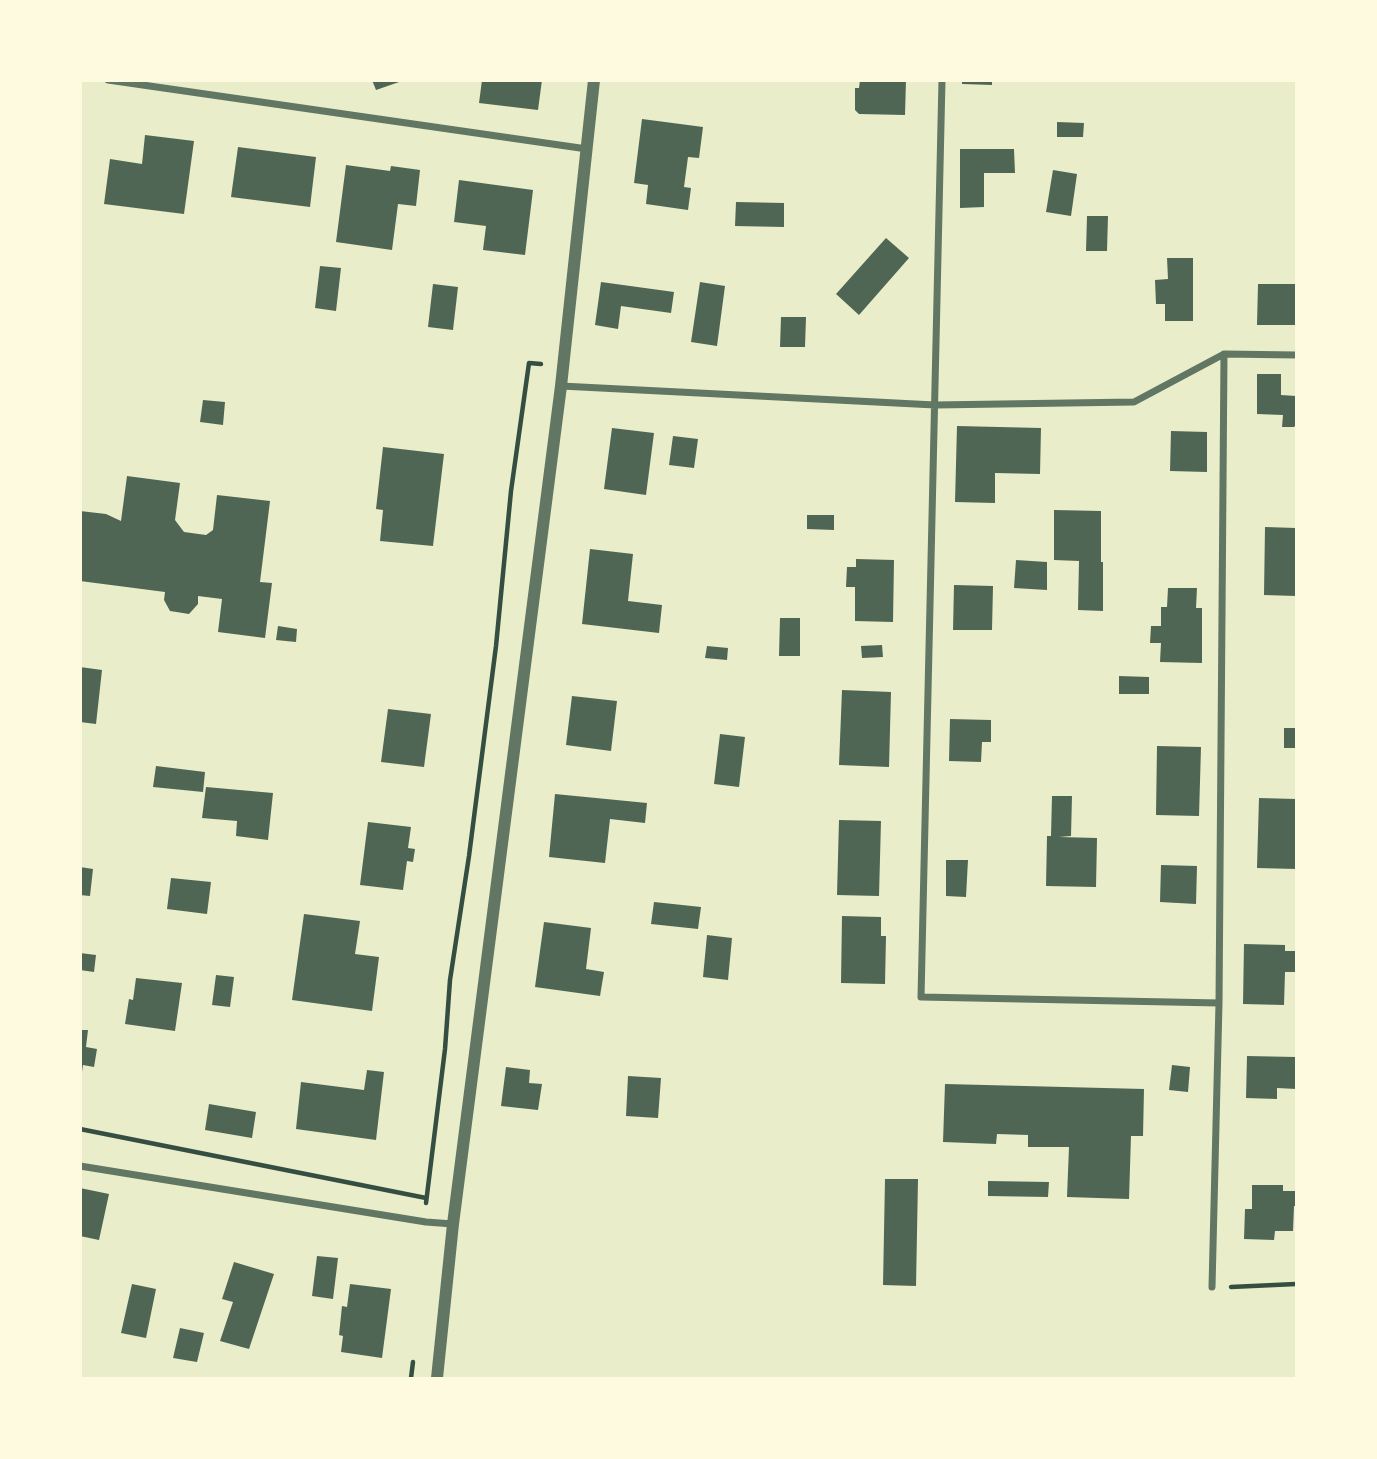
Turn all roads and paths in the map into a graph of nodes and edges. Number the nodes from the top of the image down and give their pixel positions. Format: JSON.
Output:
{"nodes":[{"id":1,"x":108,"y":80,"type":"edge"},
{"id":2,"x":594,"y":80,"type":"edge"},
{"id":3,"x":942,"y":80,"type":"edge"},
{"id":4,"x":587,"y":149,"type":"junction"},
{"id":5,"x":1224,"y":354,"type":"junction"},
{"id":6,"x":1297,"y":355,"type":"edge"},
{"id":7,"x":529,"y":363,"type":"dead end"},
{"id":8,"x":561,"y":386,"type":"junction"},
{"id":9,"x":935,"y":405,"type":"junction"},
{"id":10,"x":1219,"y":1003,"type":"junction"},
{"id":11,"x":80,"y":1129,"type":"edge"},
{"id":12,"x":80,"y":1166,"type":"edge"},
{"id":13,"x":426,"y":1198,"type":"junction"},
{"id":14,"x":426,"y":1222,"type":"junction"},
{"id":15,"x":453,"y":1224,"type":"junction"},
{"id":16,"x":1297,"y":1284,"type":"edge"},
{"id":17,"x":1212,"y":1287,"type":"joint"},
{"id":18,"x":414,"y":1352,"type":"dead end"},
{"id":19,"x":411,"y":1378,"type":"edge"},
{"id":20,"x":437,"y":1378,"type":"edge"}],
"edges":[{"from":1,"to":4,"type":"street"},
{"from":2,"to":4,"type":"street"},
{"from":3,"to":9,"type":"street"},
{"from":4,"to":8,"type":"street"},
{"from":5,"to":6,"type":"street"},
{"from":5,"to":9,"type":"street"},
{"from":5,"to":10,"type":"street"},
{"from":7,"to":13,"type":"path"},
{"from":8,"to":9,"type":"street"},
{"from":8,"to":15,"type":"street"},
{"from":9,"to":10,"type":"street"},
{"from":10,"to":17,"type":"street"},
{"from":11,"to":13,"type":"path"},
{"from":12,"to":14,"type":"street"},
{"from":13,"to":14,"type":"path"},
{"from":14,"to":15,"type":"street"},
{"from":15,"to":20,"type":"street"},
{"from":16,"to":17,"type":"path"},
{"from":18,"to":19,"type":"path"}]}
